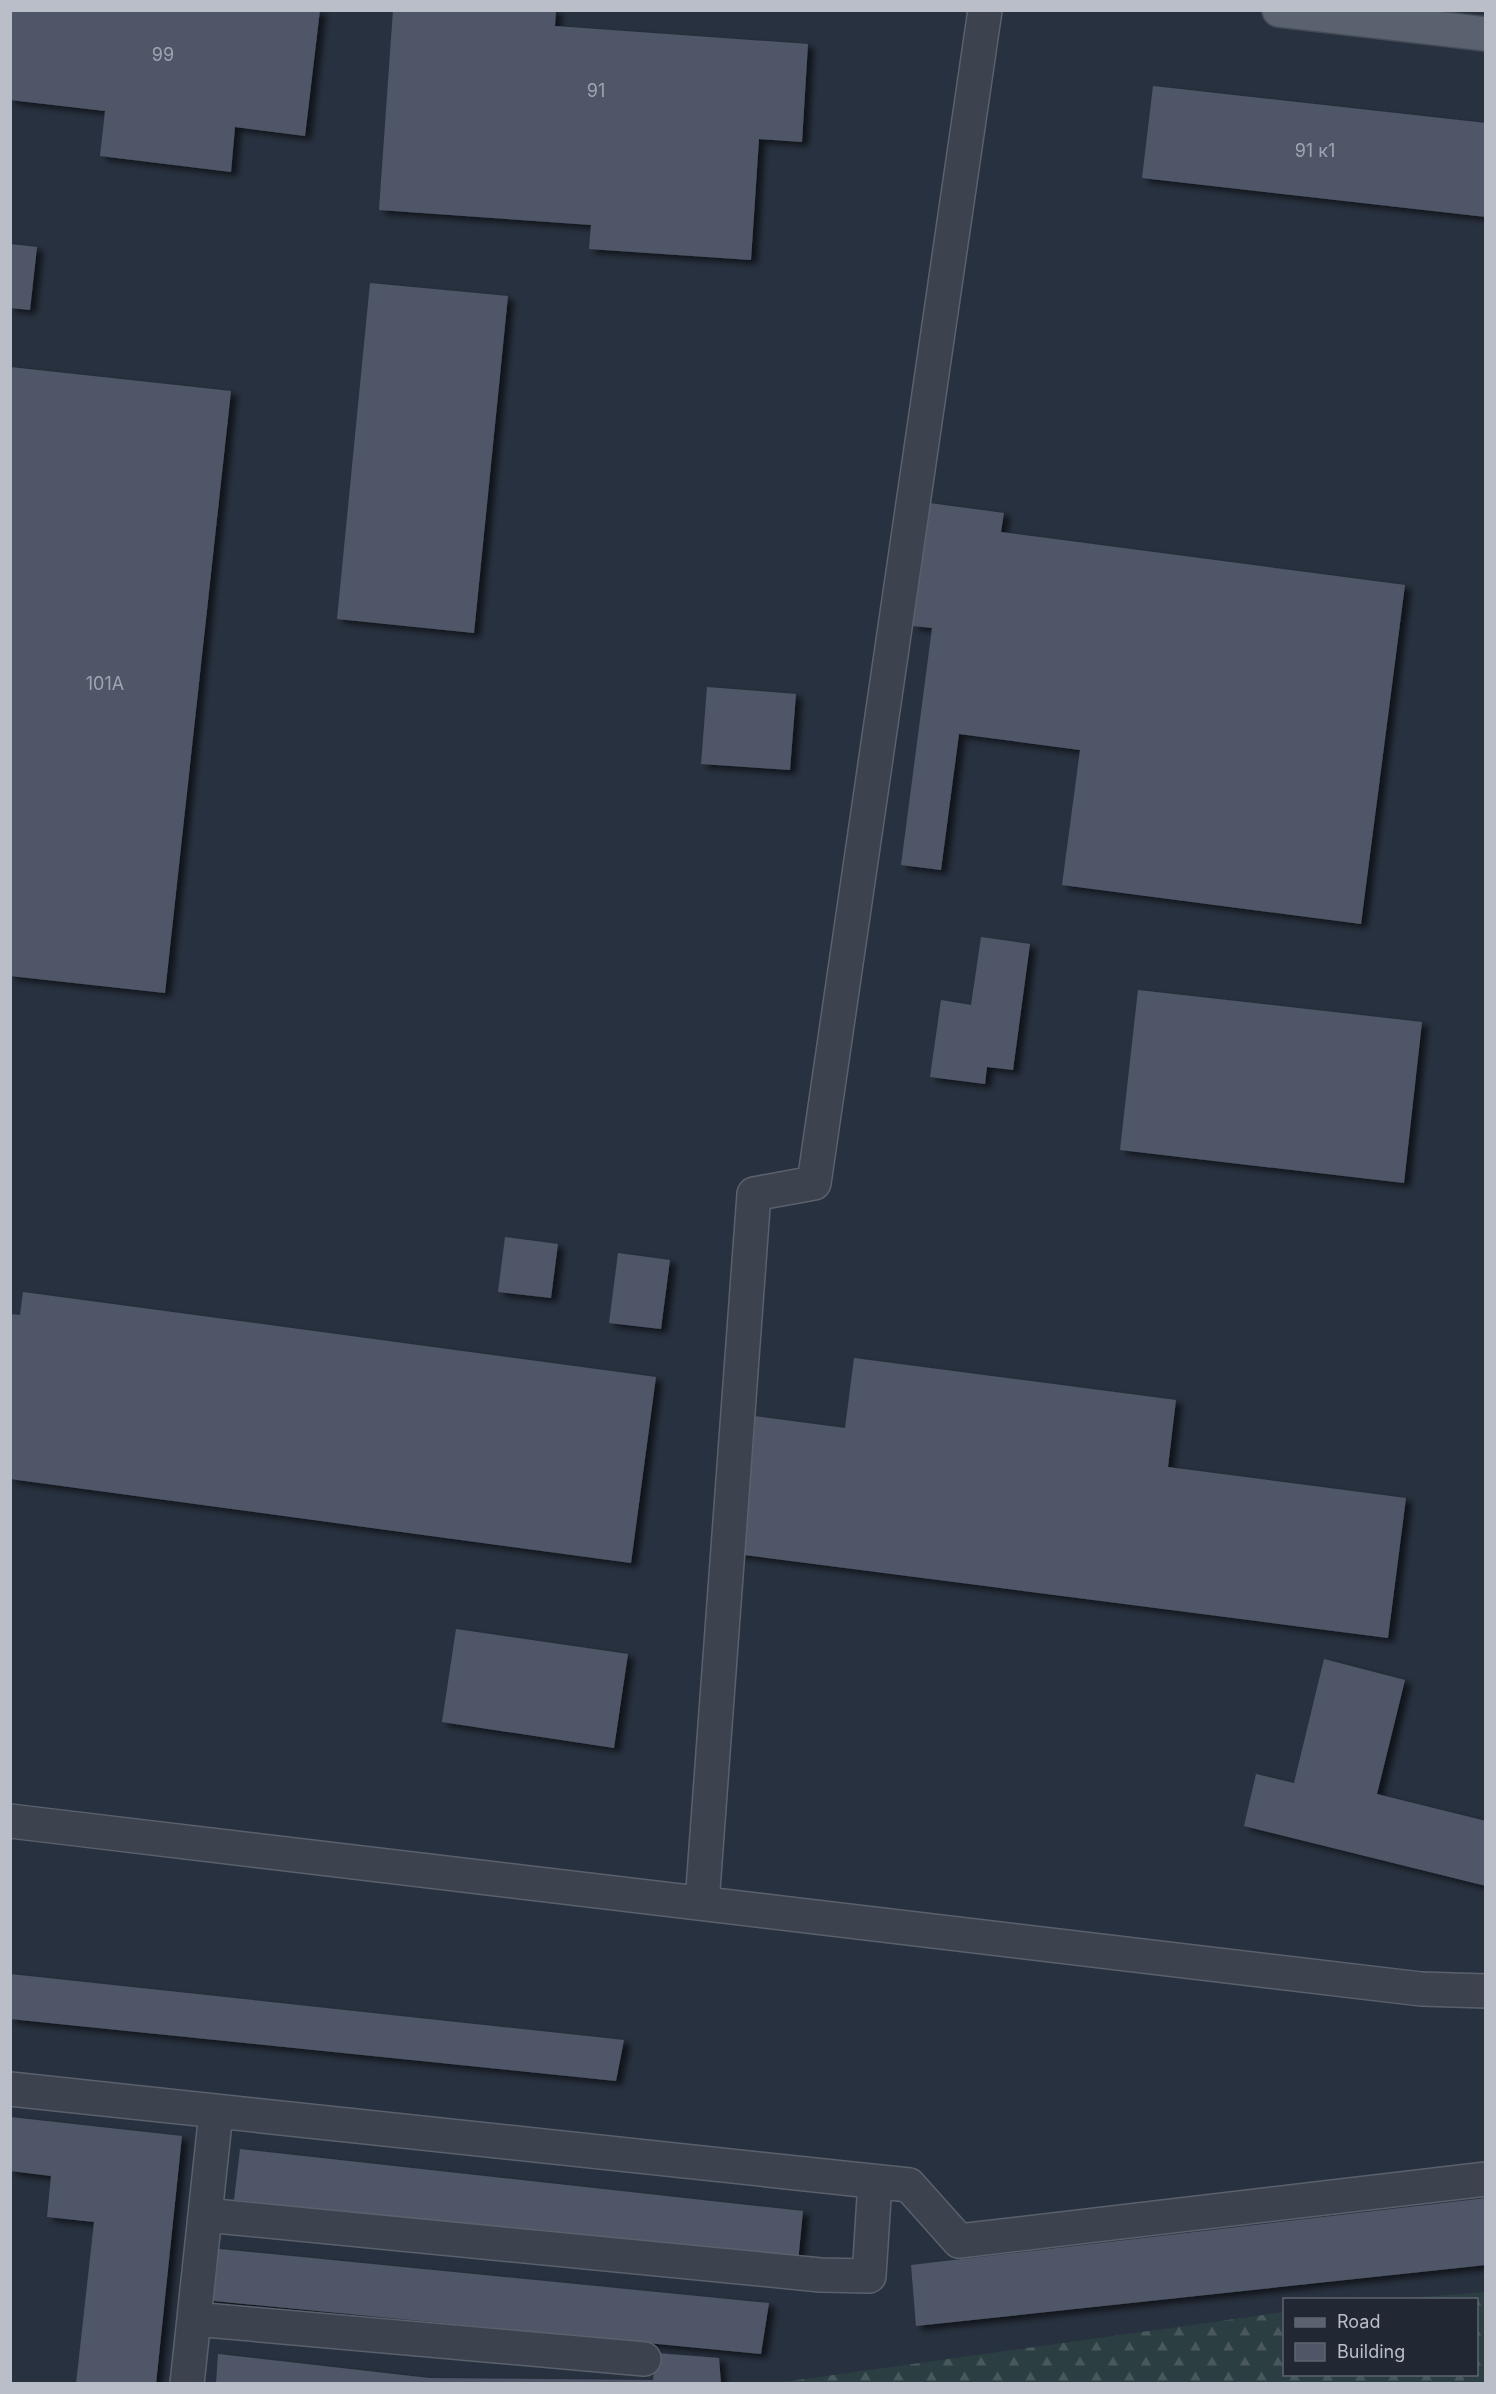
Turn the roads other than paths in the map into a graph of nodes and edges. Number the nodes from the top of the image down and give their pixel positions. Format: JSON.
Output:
{"nodes":[{"id":1,"x":985,"y":10,"type":"edge"},
{"id":2,"x":1280,"y":10,"type":"edge"},
{"id":3,"x":1485,"y":34,"type":"edge"},
{"id":4,"x":10,"y":1821,"type":"edge"},
{"id":5,"x":702,"y":1903,"type":"junction"},
{"id":6,"x":1485,"y":1991,"type":"edge"},
{"id":7,"x":10,"y":2090,"type":"edge"},
{"id":8,"x":216,"y":2112,"type":"junction"},
{"id":9,"x":1485,"y":2179,"type":"edge"},
{"id":10,"x":875,"y":2182,"type":"junction"},
{"id":11,"x":205,"y":2215,"type":"junction"},
{"id":12,"x":194,"y":2319,"type":"junction"},
{"id":13,"x":644,"y":2360,"type":"dead end"},
{"id":14,"x":187,"y":2384,"type":"edge"}],
"edges":[{"from":1,"to":5,"type":"lane"},
{"from":2,"to":3,"type":"main road"},
{"from":4,"to":5,"type":"lane"},
{"from":5,"to":6,"type":"lane"},
{"from":7,"to":8,"type":"lane"},
{"from":8,"to":10,"type":"lane"},
{"from":8,"to":11,"type":"lane"},
{"from":9,"to":10,"type":"lane"},
{"from":10,"to":11,"type":"lane"},
{"from":11,"to":12,"type":"lane"},
{"from":12,"to":13,"type":"lane"},
{"from":12,"to":14,"type":"lane"}]}
